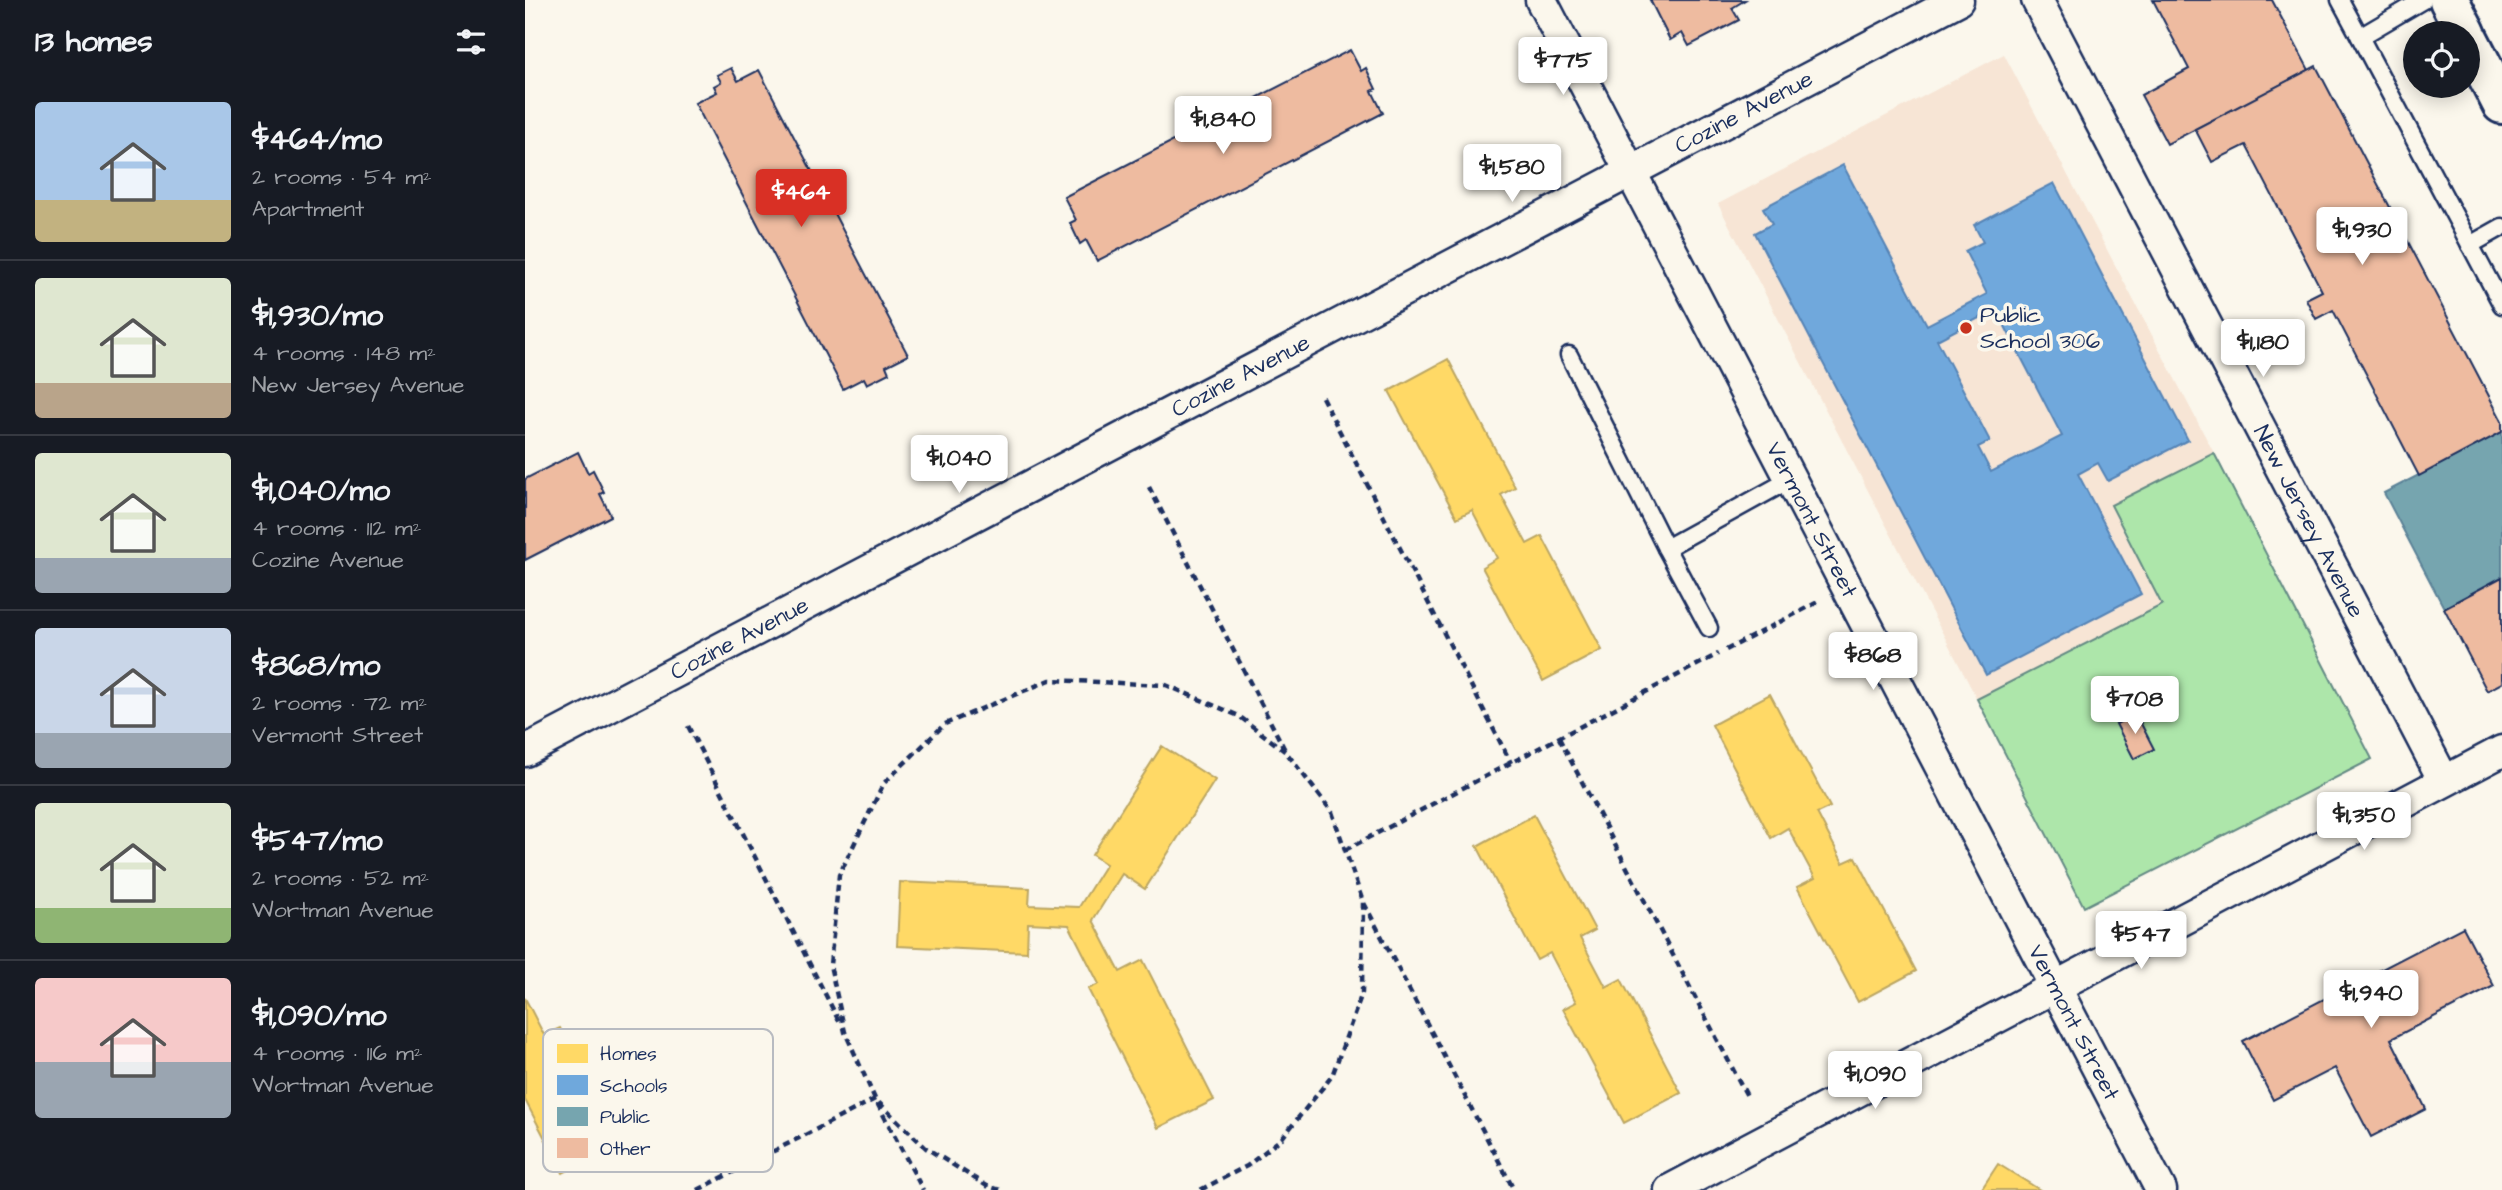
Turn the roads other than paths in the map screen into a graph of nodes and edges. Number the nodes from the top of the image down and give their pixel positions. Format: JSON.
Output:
{"nodes":[{"id":1,"x":1541,"y":0,"type":"edge"},
{"id":2,"x":1958,"y":0,"type":"edge"},
{"id":3,"x":2037,"y":0,"type":"edge"},
{"id":4,"x":2340,"y":0,"type":"edge"},
{"id":5,"x":2423,"y":0,"type":"edge"},
{"id":6,"x":2449,"y":0,"type":"edge"},
{"id":7,"x":2460,"y":21,"type":"edge"},
{"id":8,"x":2360,"y":37,"type":"junction"},
{"id":9,"x":2480,"y":61,"type":"edge"},
{"id":10,"x":2502,"y":104,"type":"edge"},
{"id":11,"x":1630,"y":171,"type":"junction"},
{"id":12,"x":2502,"y":227,"type":"edge"},
{"id":13,"x":2470,"y":245,"type":"junction"},
{"id":14,"x":2502,"y":305,"type":"edge"},
{"id":15,"x":1569,"y":355,"type":"dead end"},
{"id":16,"x":1791,"y":479,"type":"junction"},
{"id":17,"x":1666,"y":548,"type":"junction"},
{"id":18,"x":1709,"y":628,"type":"dead end"},
{"id":19,"x":525,"y":751,"type":"edge"},
{"id":20,"x":2502,"y":751,"type":"edge"},
{"id":21,"x":2444,"y":781,"type":"junction"},
{"id":22,"x":2056,"y":988,"type":"junction"},
{"id":23,"x":1670,"y":1190,"type":"edge"},
{"id":24,"x":2161,"y":1190,"type":"edge"}],
"edges":[{"from":1,"to":11,"type":"street","name":"Vermont Street"},
{"from":2,"to":11,"type":"street","name":"Cozine Avenue"},
{"from":3,"to":21,"type":"street","name":"New Jersey Avenue"},
{"from":4,"to":8,"type":"lane"},
{"from":5,"to":8,"type":"lane"},
{"from":6,"to":7,"type":"main road"},
{"from":8,"to":13,"type":"lane"},
{"from":9,"to":10,"type":"main road"},
{"from":11,"to":16,"type":"street","name":"Vermont Street"},
{"from":11,"to":19,"type":"street","name":"Cozine Avenue"},
{"from":12,"to":13,"type":"lane"},
{"from":13,"to":14,"type":"lane"},
{"from":15,"to":17,"type":"lane"},
{"from":16,"to":17,"type":"lane"},
{"from":16,"to":22,"type":"street","name":"Vermont Street"},
{"from":17,"to":18,"type":"lane"},
{"from":20,"to":21,"type":"street"},
{"from":21,"to":22,"type":"street"},
{"from":22,"to":23,"type":"street"},
{"from":22,"to":24,"type":"street","name":"Vermont Street"}]}
